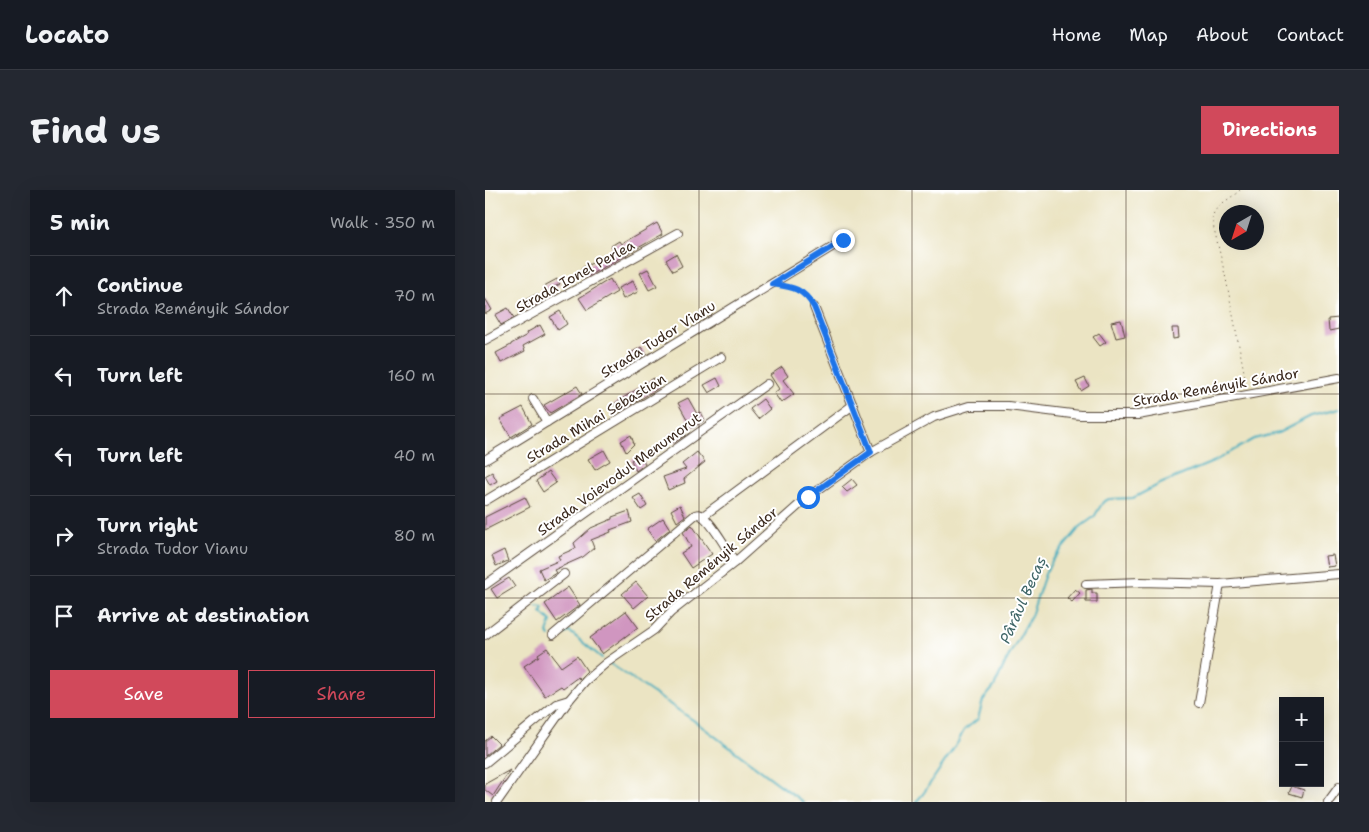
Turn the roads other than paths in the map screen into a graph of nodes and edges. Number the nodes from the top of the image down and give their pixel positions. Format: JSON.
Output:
{"nodes":[{"id":1,"x":678,"y":233,"type":"dead end"},
{"id":2,"x":843,"y":240,"type":"dead end"},
{"id":3,"x":814,"y":307,"type":"road end"},
{"id":4,"x":485,"y":340,"type":"edge"},
{"id":5,"x":721,"y":358,"type":"dead end"},
{"id":6,"x":1339,"y":378,"type":"edge"},
{"id":7,"x":767,"y":384,"type":"dead end"},
{"id":8,"x":533,"y":399,"type":"dead end"},
{"id":9,"x":853,"y":405,"type":"junction"},
{"id":10,"x":547,"y":422,"type":"junction"},
{"id":11,"x":871,"y":452,"type":"junction"},
{"id":12,"x":485,"y":460,"type":"edge"},
{"id":13,"x":485,"y":500,"type":"edge"},
{"id":14,"x":703,"y":516,"type":"junction"},
{"id":15,"x":735,"y":562,"type":"junction"},
{"id":16,"x":565,"y":574,"type":"dead end"},
{"id":17,"x":1339,"y":574,"type":"edge"},
{"id":18,"x":1086,"y":584,"type":"dead end"},
{"id":19,"x":1219,"y":584,"type":"junction"},
{"id":20,"x":485,"y":585,"type":"edge"},
{"id":21,"x":485,"y":635,"type":"edge"},
{"id":22,"x":553,"y":635,"type":"dead end"},
{"id":23,"x":569,"y":700,"type":"junction"},
{"id":24,"x":1199,"y":703,"type":"dead end"},
{"id":25,"x":485,"y":763,"type":"edge"},
{"id":26,"x":1339,"y":787,"type":"edge"},
{"id":27,"x":497,"y":802,"type":"edge"},
{"id":28,"x":1328,"y":802,"type":"edge"}],
"edges":[{"from":1,"to":4,"type":"street","name":"Strada Ionel Perlea"},
{"from":2,"to":10,"type":"street","name":"Strada Tudor Vianu"},
{"from":3,"to":9,"type":"street"},
{"from":5,"to":13,"type":"street","name":"Strada Mihai Sebastian"},
{"from":6,"to":11,"type":"street","name":"Strada Reményik Sándor"},
{"from":7,"to":20,"type":"street","name":"Strada Voievodul Menumorut"},
{"from":8,"to":10,"type":"street"},
{"from":9,"to":11,"type":"street"},
{"from":9,"to":14,"type":"street"},
{"from":10,"to":12,"type":"street","name":"Strada Tudor Vianu"},
{"from":11,"to":15,"type":"street","name":"Strada Reményik Sándor"},
{"from":14,"to":15,"type":"street"},
{"from":14,"to":22,"type":"street"},
{"from":15,"to":23,"type":"street","name":"Strada Reményik Sándor"},
{"from":16,"to":21,"type":"street"},
{"from":17,"to":19,"type":"street"},
{"from":18,"to":19,"type":"street"},
{"from":19,"to":24,"type":"street"},
{"from":23,"to":25,"type":"street","name":"Strada Reményik Sándor"},
{"from":23,"to":27,"type":"street","name":"Strada Reményik Sándor"},
{"from":26,"to":28,"type":"street"}]}
